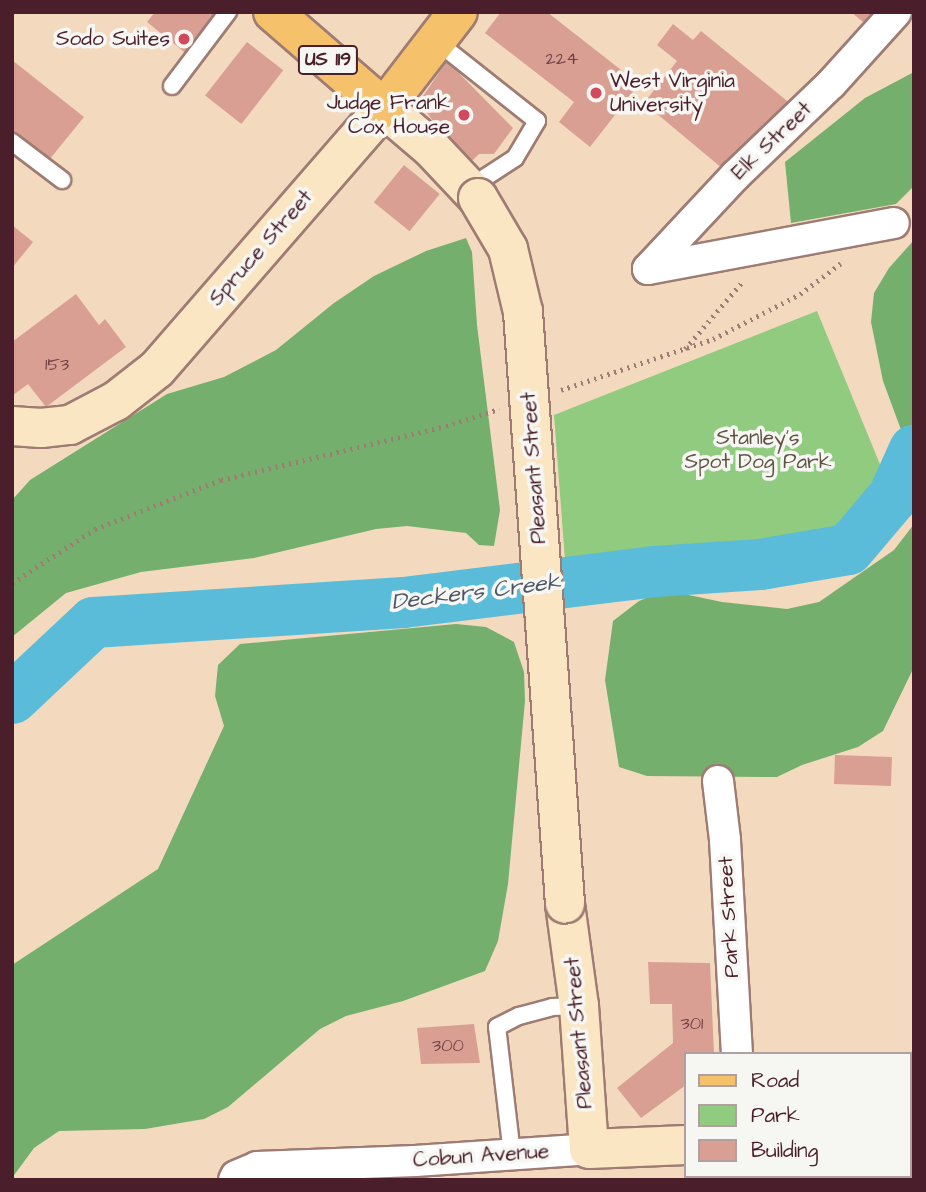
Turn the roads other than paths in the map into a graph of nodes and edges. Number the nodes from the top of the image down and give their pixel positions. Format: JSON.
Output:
{"nodes":[{"id":1,"x":228,"y":12,"type":"edge"},
{"id":2,"x":273,"y":12,"type":"edge"},
{"id":3,"x":895,"y":12,"type":"edge"},
{"id":4,"x":447,"y":27,"type":"edge"},
{"id":5,"x":172,"y":86,"type":"dead end"},
{"id":6,"x":384,"y":108,"type":"junction"},
{"id":7,"x":12,"y":142,"type":"edge"},
{"id":8,"x":62,"y":180,"type":"dead end"},
{"id":9,"x":473,"y":193,"type":"junction"},
{"id":10,"x":894,"y":223,"type":"dead end"},
{"id":11,"x":20,"y":427,"type":"edge"},
{"id":12,"x":718,"y":781,"type":"dead end"},
{"id":13,"x":579,"y":1006,"type":"junction"},
{"id":14,"x":737,"y":1052,"type":"edge"},
{"id":15,"x":684,"y":1145,"type":"edge"},
{"id":16,"x":589,"y":1149,"type":"junction"},
{"id":17,"x":512,"y":1154,"type":"junction"},
{"id":18,"x":416,"y":1170,"type":"edge"},
{"id":19,"x":235,"y":1178,"type":"edge"}],
"edges":[{"from":1,"to":5,"type":"lane"},
{"from":2,"to":6,"type":"main road","name":"Pleasant Street","number":"US 119"},
{"from":3,"to":10,"type":"street","name":"Elk Street"},
{"from":4,"to":6,"type":"main road","name":"Spruce Street"},
{"from":4,"to":9,"type":"lane"},
{"from":6,"to":9,"type":"street","name":"Pleasant Street"},
{"from":6,"to":11,"type":"street","name":"Spruce Street"},
{"from":7,"to":8,"type":"lane"},
{"from":9,"to":13,"type":"street","name":"Pleasant Street","bridge":true},
{"from":12,"to":14,"type":"street","name":"Park Street"},
{"from":13,"to":16,"type":"street","name":"Pleasant Street"},
{"from":13,"to":17,"type":"lane"},
{"from":15,"to":16,"type":"street","name":"Cobun Avenue"},
{"from":16,"to":17,"type":"street","name":"Cobun Avenue"},
{"from":17,"to":18,"type":"street","name":"Cobun Avenue"},
{"from":18,"to":19,"type":"street","name":"Cobun Avenue"}]}
